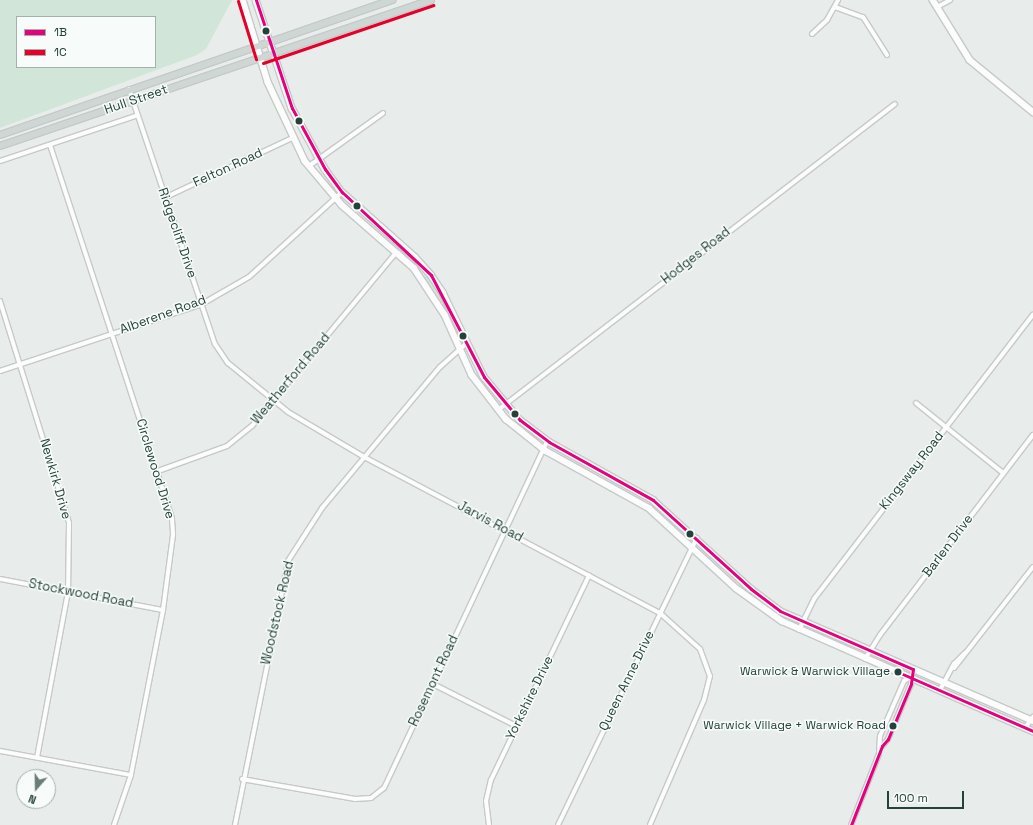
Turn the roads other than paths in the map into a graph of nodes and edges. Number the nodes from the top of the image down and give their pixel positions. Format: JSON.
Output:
{"nodes":[{"id":1,"x":242,"y":0,"type":"edge"},
{"id":2,"x":256,"y":0,"type":"edge"},
{"id":3,"x":392,"y":0,"type":"edge"},
{"id":4,"x":432,"y":0,"type":"edge"},
{"id":5,"x":838,"y":0,"type":"edge"},
{"id":6,"x":933,"y":0,"type":"edge"},
{"id":7,"x":950,"y":0,"type":"edge"},
{"id":8,"x":836,"y":7,"type":"junction"},
{"id":9,"x":937,"y":8,"type":"junction"},
{"id":10,"x":812,"y":34,"type":"dead end"},
{"id":11,"x":269,"y":40,"type":"junction"},
{"id":12,"x":256,"y":44,"type":"junction"},
{"id":13,"x":273,"y":54,"type":"junction"},
{"id":14,"x":887,"y":55,"type":"dead end"},
{"id":15,"x":261,"y":58,"type":"junction"},
{"id":16,"x":129,"y":89,"type":"junction"},
{"id":17,"x":134,"y":101,"type":"junction"},
{"id":18,"x":895,"y":104,"type":"dead end"},
{"id":19,"x":383,"y":112,"type":"dead end"},
{"id":20,"x":1033,"y":112,"type":"edge"},
{"id":21,"x":138,"y":115,"type":"junction"},
{"id":22,"x":0,"y":136,"type":"edge"},
{"id":23,"x":292,"y":138,"type":"junction"},
{"id":24,"x":50,"y":145,"type":"junction"},
{"id":25,"x":0,"y":146,"type":"edge"},
{"id":26,"x":319,"y":159,"type":"junction"},
{"id":27,"x":0,"y":161,"type":"edge"},
{"id":28,"x":309,"y":166,"type":"junction"},
{"id":29,"x":342,"y":192,"type":"junction"},
{"id":30,"x":164,"y":198,"type":"junction"},
{"id":31,"x":335,"y":198,"type":"junction"},
{"id":32,"x":399,"y":253,"type":"junction"},
{"id":33,"x":0,"y":301,"type":"edge"},
{"id":34,"x":202,"y":304,"type":"junction"},
{"id":35,"x":1033,"y":315,"type":"edge"},
{"id":36,"x":110,"y":334,"type":"junction"},
{"id":37,"x":467,"y":342,"type":"junction"},
{"id":38,"x":460,"y":349,"type":"junction"},
{"id":39,"x":21,"y":364,"type":"junction"},
{"id":40,"x":0,"y":371,"type":"edge"},
{"id":41,"x":275,"y":401,"type":"junction"},
{"id":42,"x":916,"y":403,"type":"dead end"},
{"id":43,"x":505,"y":405,"type":"junction"},
{"id":44,"x":498,"y":410,"type":"junction"},
{"id":45,"x":946,"y":427,"type":"junction"},
{"id":46,"x":1033,"y":435,"type":"edge"},
{"id":47,"x":547,"y":441,"type":"junction"},
{"id":48,"x":543,"y":449,"type":"junction"},
{"id":49,"x":364,"y":457,"type":"junction"},
{"id":50,"x":158,"y":471,"type":"junction"},
{"id":51,"x":1003,"y":473,"type":"junction"},
{"id":52,"x":504,"y":528,"type":"junction"},
{"id":53,"x":697,"y":538,"type":"junction"},
{"id":54,"x":693,"y":546,"type":"junction"},
{"id":55,"x":1033,"y":567,"type":"edge"},
{"id":56,"x":589,"y":575,"type":"junction"},
{"id":57,"x":0,"y":578,"type":"edge"},
{"id":58,"x":68,"y":592,"type":"junction"},
{"id":59,"x":163,"y":610,"type":"junction"},
{"id":60,"x":660,"y":613,"type":"junction"},
{"id":61,"x":802,"y":622,"type":"junction"},
{"id":62,"x":799,"y":630,"type":"junction"},
{"id":63,"x":870,"y":651,"type":"junction"},
{"id":64,"x":865,"y":658,"type":"junction"},
{"id":65,"x":913,"y":669,"type":"junction"},
{"id":66,"x":910,"y":677,"type":"junction"},
{"id":67,"x":945,"y":682,"type":"junction"},
{"id":68,"x":433,"y":684,"type":"junction"},
{"id":69,"x":940,"y":690,"type":"junction"},
{"id":70,"x":1032,"y":719,"type":"edge"},
{"id":71,"x":516,"y":726,"type":"junction"},
{"id":72,"x":1025,"y":728,"type":"junction"},
{"id":73,"x":1033,"y":731,"type":"edge"},
{"id":74,"x":882,"y":746,"type":"junction"},
{"id":75,"x":0,"y":751,"type":"edge"},
{"id":76,"x":36,"y":757,"type":"junction"},
{"id":77,"x":131,"y":775,"type":"junction"},
{"id":78,"x":242,"y":779,"type":"junction"},
{"id":79,"x":114,"y":825,"type":"edge"},
{"id":80,"x":235,"y":825,"type":"edge"},
{"id":81,"x":489,"y":825,"type":"edge"},
{"id":82,"x":558,"y":825,"type":"edge"},
{"id":83,"x":650,"y":825,"type":"edge"},
{"id":84,"x":851,"y":825,"type":"edge"}],
"edges":[{"from":1,"to":12,"type":"main road"},
{"from":2,"to":11,"type":"main road"},
{"from":3,"to":11,"type":"main road","name":"Hull Street"},
{"from":4,"to":13,"type":"main road","name":"Hull Street"},
{"from":5,"to":8,"type":"street"},
{"from":6,"to":9,"type":"main road"},
{"from":7,"to":9,"type":"street"},
{"from":8,"to":10,"type":"street"},
{"from":8,"to":14,"type":"street"},
{"from":9,"to":20,"type":"main road"},
{"from":11,"to":12,"type":"main road","name":"Hull Street"},
{"from":11,"to":13,"type":"main road"},
{"from":12,"to":15,"type":"main road"},
{"from":12,"to":16,"type":"main road","name":"Hull Street"},
{"from":13,"to":15,"type":"main road","name":"Hull Street"},
{"from":13,"to":26,"type":"main road"},
{"from":15,"to":17,"type":"main road","name":"Hull Street"},
{"from":15,"to":23,"type":"main road"},
{"from":16,"to":17,"type":"street","name":"Ridgecliff Drive"},
{"from":16,"to":22,"type":"main road","name":"Hull Street"},
{"from":17,"to":21,"type":"street","name":"Ridgecliff Drive"},
{"from":17,"to":25,"type":"main road","name":"Hull Street"},
{"from":18,"to":43,"type":"street","name":"Hodges Road"},
{"from":19,"to":26,"type":"street"},
{"from":21,"to":24,"type":"street"},
{"from":21,"to":30,"type":"street","name":"Ridgecliff Drive"},
{"from":23,"to":28,"type":"main road"},
{"from":23,"to":30,"type":"street","name":"Felton Road"},
{"from":24,"to":27,"type":"street"},
{"from":24,"to":36,"type":"street","name":"Circlewood Drive"},
{"from":26,"to":28,"type":"street"},
{"from":26,"to":29,"type":"main road"},
{"from":28,"to":31,"type":"main road"},
{"from":29,"to":31,"type":"street","name":"Alberene Road"},
{"from":29,"to":37,"type":"main road"},
{"from":30,"to":34,"type":"street","name":"Ridgecliff Drive"},
{"from":31,"to":32,"type":"main road"},
{"from":31,"to":34,"type":"street","name":"Alberene Road"},
{"from":32,"to":38,"type":"main road"},
{"from":32,"to":41,"type":"street","name":"Weatherford Road"},
{"from":33,"to":39,"type":"street","name":"Newkirk Drive"},
{"from":34,"to":36,"type":"street","name":"Alberene Road"},
{"from":34,"to":41,"type":"street","name":"Ridgecliff Drive"},
{"from":35,"to":45,"type":"street","name":"Kingsway Road"},
{"from":36,"to":39,"type":"street","name":"Alberene Road"},
{"from":36,"to":50,"type":"street","name":"Circlewood Drive"},
{"from":37,"to":38,"type":"street","name":"Woodstock Road"},
{"from":37,"to":43,"type":"main road"},
{"from":38,"to":44,"type":"main road"},
{"from":38,"to":49,"type":"street","name":"Woodstock Road"},
{"from":39,"to":40,"type":"street","name":"Alberene Road"},
{"from":39,"to":58,"type":"street","name":"Newkirk Drive"},
{"from":41,"to":49,"type":"street","name":"Jarvis Road"},
{"from":41,"to":50,"type":"street","name":"Weatherford Road"},
{"from":42,"to":45,"type":"street"},
{"from":43,"to":44,"type":"street","name":"Hodges Road"},
{"from":43,"to":47,"type":"main road"},
{"from":44,"to":48,"type":"main road"},
{"from":45,"to":51,"type":"street"},
{"from":45,"to":61,"type":"street","name":"Kingsway Road"},
{"from":46,"to":51,"type":"street","name":"Barlen Drive"},
{"from":47,"to":48,"type":"street","name":"Rosemont Road"},
{"from":47,"to":53,"type":"main road"},
{"from":48,"to":52,"type":"street","name":"Rosemont Road"},
{"from":48,"to":54,"type":"main road"},
{"from":49,"to":52,"type":"street","name":"Jarvis Road"},
{"from":49,"to":78,"type":"street","name":"Woodstock Road"},
{"from":50,"to":59,"type":"street","name":"Circlewood Drive"},
{"from":51,"to":63,"type":"street","name":"Barlen Drive"},
{"from":52,"to":56,"type":"street","name":"Jarvis Road"},
{"from":52,"to":68,"type":"street","name":"Rosemont Road"},
{"from":53,"to":54,"type":"street","name":"Queen Anne Drive"},
{"from":53,"to":61,"type":"main road"},
{"from":54,"to":60,"type":"street","name":"Queen Anne Drive"},
{"from":54,"to":62,"type":"main road"},
{"from":55,"to":67,"type":"street"},
{"from":56,"to":60,"type":"street","name":"Jarvis Road"},
{"from":56,"to":71,"type":"street","name":"Yorkshire Drive"},
{"from":57,"to":58,"type":"street","name":"Stockwood Road"},
{"from":58,"to":59,"type":"street","name":"Stockwood Road"},
{"from":58,"to":76,"type":"street","name":"Newkirk Drive"},
{"from":59,"to":77,"type":"street","name":"Circlewood Drive"},
{"from":60,"to":82,"type":"street","name":"Queen Anne Drive"},
{"from":60,"to":83,"type":"street","name":"Jarvis Road"},
{"from":61,"to":62,"type":"street","name":"Kingsway Road"},
{"from":61,"to":63,"type":"main road"},
{"from":62,"to":64,"type":"main road"},
{"from":63,"to":64,"type":"street","name":"Barlen Drive"},
{"from":63,"to":65,"type":"main road"},
{"from":64,"to":66,"type":"main road"},
{"from":65,"to":66,"type":"street"},
{"from":65,"to":67,"type":"main road"},
{"from":66,"to":69,"type":"main road"},
{"from":66,"to":74,"type":"street"},
{"from":66,"to":74,"type":"street"},
{"from":67,"to":69,"type":"street"},
{"from":67,"to":70,"type":"main road"},
{"from":68,"to":71,"type":"street"},
{"from":68,"to":78,"type":"street","name":"Rosemont Road"},
{"from":69,"to":72,"type":"main road"},
{"from":70,"to":72,"type":"street"},
{"from":71,"to":81,"type":"street","name":"Yorkshire Drive"},
{"from":72,"to":73,"type":"main road"},
{"from":74,"to":84,"type":"street"},
{"from":75,"to":76,"type":"street"},
{"from":76,"to":77,"type":"street"},
{"from":77,"to":79,"type":"street","name":"Circlewood Drive"},
{"from":78,"to":80,"type":"street","name":"Woodstock Road"}]}
